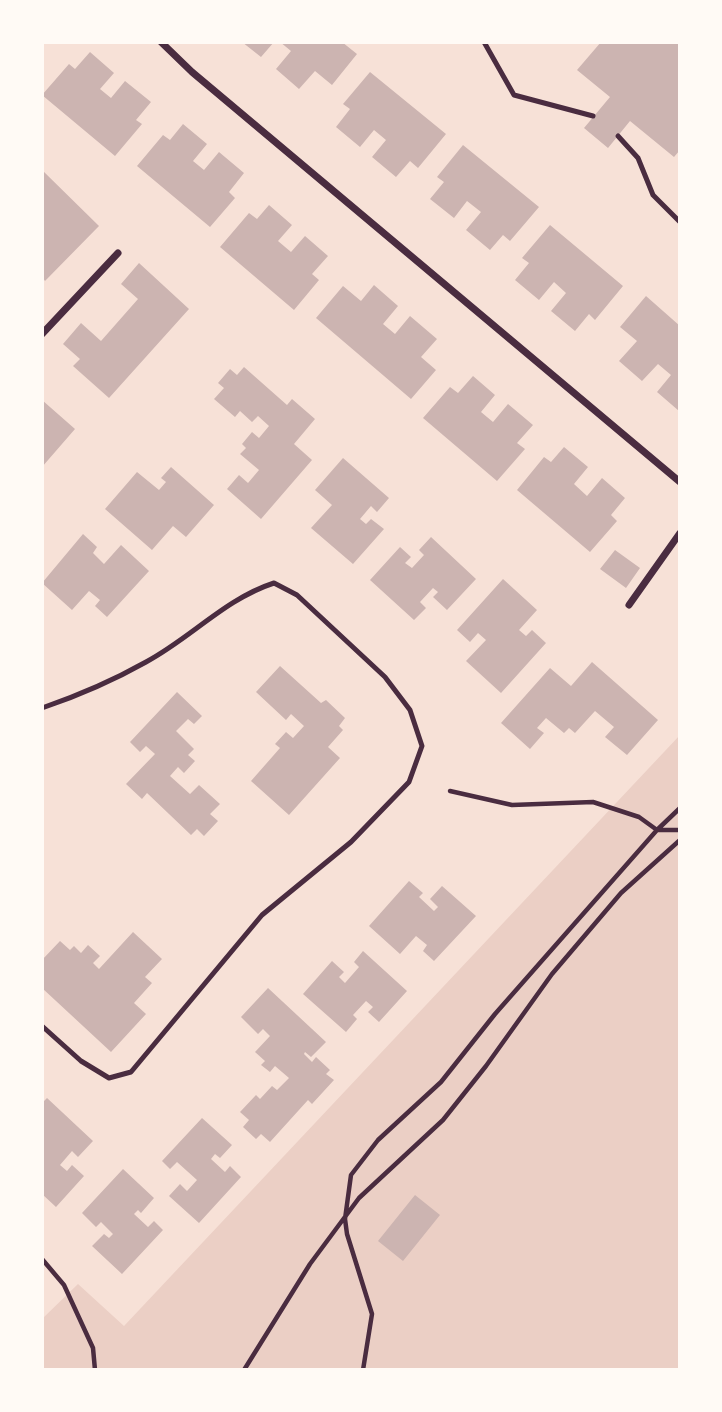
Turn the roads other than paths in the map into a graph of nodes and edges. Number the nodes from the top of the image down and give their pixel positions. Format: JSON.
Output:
{"nodes":[{"id":1,"x":161,"y":42,"type":"edge"},
{"id":2,"x":484,"y":42,"type":"edge"},
{"id":3,"x":593,"y":116,"type":"dead end"},
{"id":4,"x":618,"y":136,"type":"dead end"},
{"id":5,"x":680,"y":222,"type":"edge"},
{"id":6,"x":118,"y":253,"type":"dead end"},
{"id":7,"x":42,"y":317,"type":"edge"},
{"id":8,"x":51,"y":325,"type":"junction"},
{"id":9,"x":42,"y":334,"type":"edge"},
{"id":10,"x":680,"y":482,"type":"edge"},
{"id":11,"x":680,"y":533,"type":"edge"},
{"id":12,"x":629,"y":605,"type":"dead end"},
{"id":13,"x":42,"y":708,"type":"edge"},
{"id":14,"x":42,"y":1026,"type":"edge"}],
"edges":[{"from":1,"to":10,"type":"street"},
{"from":2,"to":3,"type":"lane"},
{"from":4,"to":5,"type":"lane"},
{"from":6,"to":8,"type":"street"},
{"from":7,"to":8,"type":"street"},
{"from":8,"to":9,"type":"street"},
{"from":11,"to":12,"type":"street"},
{"from":13,"to":14,"type":"lane"}]}
